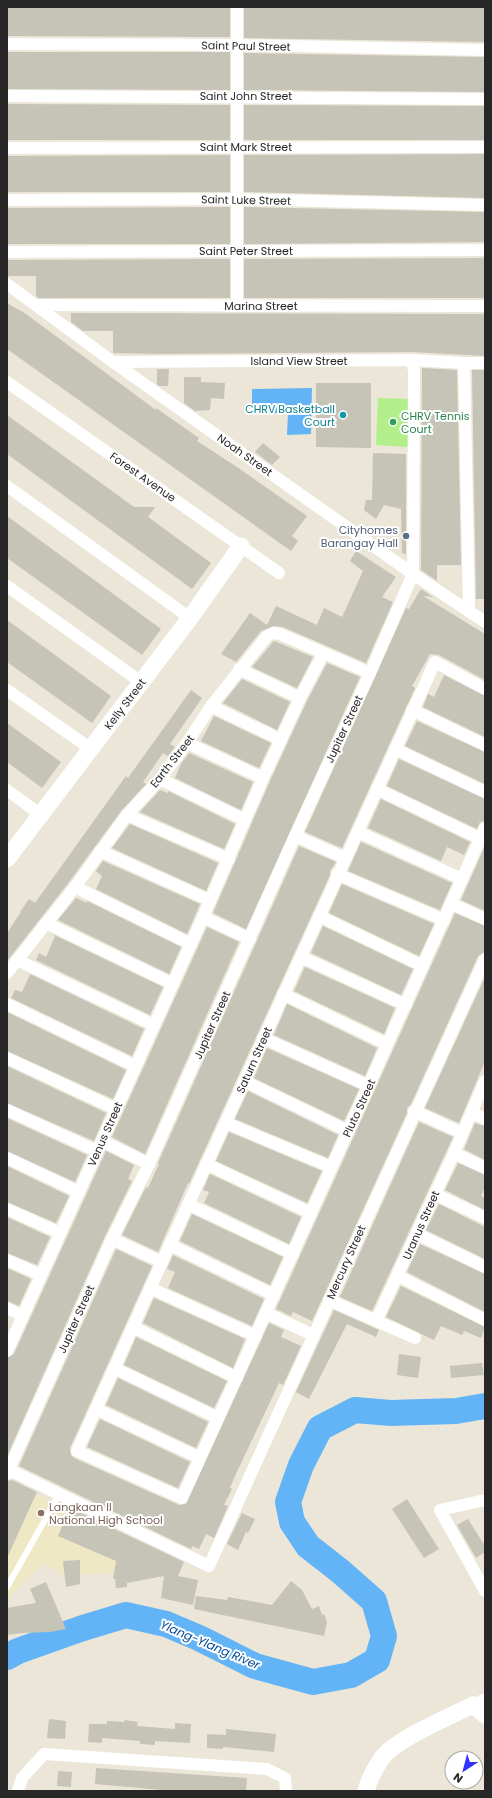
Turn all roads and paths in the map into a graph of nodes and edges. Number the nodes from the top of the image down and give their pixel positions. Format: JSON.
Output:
{"nodes":[{"id":1,"x":237,"y":7,"type":"edge"},
{"id":2,"x":7,"y":44,"type":"edge"},
{"id":3,"x":237,"y":46,"type":"junction"},
{"id":4,"x":485,"y":50,"type":"edge"},
{"id":5,"x":7,"y":96,"type":"edge"},
{"id":6,"x":237,"y":96,"type":"junction"},
{"id":7,"x":485,"y":98,"type":"edge"},
{"id":8,"x":237,"y":147,"type":"junction"},
{"id":9,"x":485,"y":147,"type":"edge"},
{"id":10,"x":7,"y":148,"type":"edge"},
{"id":11,"x":237,"y":199,"type":"junction"},
{"id":12,"x":7,"y":200,"type":"edge"},
{"id":13,"x":485,"y":205,"type":"edge"},
{"id":14,"x":485,"y":250,"type":"edge"},
{"id":15,"x":237,"y":251,"type":"junction"},
{"id":16,"x":7,"y":252,"type":"edge"},
{"id":17,"x":7,"y":284,"type":"edge"},
{"id":18,"x":37,"y":305,"type":"junction"},
{"id":19,"x":237,"y":306,"type":"junction"},
{"id":20,"x":485,"y":306,"type":"edge"},
{"id":21,"x":412,"y":360,"type":"junction"},
{"id":22,"x":113,"y":362,"type":"junction"},
{"id":23,"x":485,"y":362,"type":"edge"},
{"id":24,"x":464,"y":363,"type":"junction"},
{"id":25,"x":7,"y":382,"type":"edge"},
{"id":26,"x":7,"y":486,"type":"edge"},
{"id":27,"x":241,"y":546,"type":"junction"},
{"id":28,"x":279,"y":573,"type":"dead end"},
{"id":29,"x":413,"y":574,"type":"junction"},
{"id":30,"x":7,"y":586,"type":"edge"},
{"id":31,"x":469,"y":611,"type":"junction"},
{"id":32,"x":190,"y":618,"type":"junction"},
{"id":33,"x":485,"y":622,"type":"edge"},
{"id":34,"x":323,"y":654,"type":"junction"},
{"id":35,"x":239,"y":669,"type":"junction"},
{"id":36,"x":370,"y":673,"type":"junction"},
{"id":37,"x":141,"y":682,"type":"junction"},
{"id":38,"x":485,"y":689,"type":"edge"},
{"id":39,"x":7,"y":690,"type":"edge"},
{"id":40,"x":300,"y":698,"type":"junction"},
{"id":41,"x":211,"y":706,"type":"junction"},
{"id":42,"x":412,"y":710,"type":"junction"},
{"id":43,"x":281,"y":740,"type":"junction"},
{"id":44,"x":187,"y":744,"type":"junction"},
{"id":45,"x":485,"y":744,"type":"edge"},
{"id":46,"x":91,"y":749,"type":"junction"},
{"id":47,"x":395,"y":750,"type":"junction"},
{"id":48,"x":263,"y":778,"type":"junction"},
{"id":49,"x":160,"y":779,"type":"junction"},
{"id":50,"x":377,"y":789,"type":"junction"},
{"id":51,"x":7,"y":790,"type":"edge"},
{"id":52,"x":485,"y":792,"type":"edge"},
{"id":53,"x":40,"y":815,"type":"junction"},
{"id":54,"x":127,"y":815,"type":"junction"},
{"id":55,"x":245,"y":820,"type":"junction"},
{"id":56,"x":358,"y":832,"type":"junction"},
{"id":57,"x":483,"y":834,"type":"edge"},
{"id":58,"x":295,"y":836,"type":"junction"},
{"id":59,"x":100,"y":851,"type":"junction"},
{"id":60,"x":345,"y":858,"type":"junction"},
{"id":61,"x":7,"y":859,"type":"edge"},
{"id":62,"x":229,"y":859,"type":"junction"},
{"id":63,"x":337,"y":874,"type":"junction"},
{"id":64,"x":462,"y":879,"type":"junction"},
{"id":65,"x":75,"y":887,"type":"junction"},
{"id":66,"x":209,"y":900,"type":"junction"},
{"id":67,"x":452,"y":904,"type":"junction"},
{"id":68,"x":319,"y":916,"type":"junction"},
{"id":69,"x":203,"y":917,"type":"junction"},
{"id":70,"x":485,"y":919,"type":"edge"},
{"id":71,"x":444,"y":920,"type":"junction"},
{"id":72,"x":46,"y":923,"type":"junction"},
{"id":73,"x":250,"y":939,"type":"junction"},
{"id":74,"x":190,"y":944,"type":"junction"},
{"id":75,"x":301,"y":956,"type":"junction"},
{"id":76,"x":485,"y":959,"type":"edge"},
{"id":77,"x":17,"y":960,"type":"junction"},
{"id":78,"x":423,"y":966,"type":"junction"},
{"id":79,"x":7,"y":973,"type":"edge"},
{"id":80,"x":173,"y":984,"type":"junction"},
{"id":81,"x":283,"y":994,"type":"junction"},
{"id":82,"x":7,"y":1004,"type":"edge"},
{"id":83,"x":406,"y":1005,"type":"junction"},
{"id":84,"x":154,"y":1025,"type":"junction"},
{"id":85,"x":264,"y":1038,"type":"junction"},
{"id":86,"x":387,"y":1044,"type":"junction"},
{"id":87,"x":7,"y":1058,"type":"edge"},
{"id":88,"x":135,"y":1066,"type":"junction"},
{"id":89,"x":485,"y":1081,"type":"edge"},
{"id":90,"x":244,"y":1082,"type":"junction"},
{"id":91,"x":369,"y":1086,"type":"junction"},
{"id":92,"x":116,"y":1109,"type":"junction"},
{"id":93,"x":7,"y":1110,"type":"edge"},
{"id":94,"x":414,"y":1111,"type":"junction"},
{"id":95,"x":472,"y":1113,"type":"junction"},
{"id":96,"x":485,"y":1119,"type":"edge"},
{"id":97,"x":226,"y":1123,"type":"junction"},
{"id":98,"x":348,"y":1131,"type":"junction"},
{"id":99,"x":462,"y":1133,"type":"junction"},
{"id":100,"x":100,"y":1146,"type":"junction"},
{"id":101,"x":454,"y":1153,"type":"junction"},
{"id":102,"x":7,"y":1158,"type":"edge"},
{"id":103,"x":149,"y":1164,"type":"junction"},
{"id":104,"x":206,"y":1164,"type":"junction"},
{"id":105,"x":331,"y":1167,"type":"junction"},
{"id":106,"x":485,"y":1168,"type":"edge"},
{"id":107,"x":79,"y":1192,"type":"junction"},
{"id":108,"x":434,"y":1194,"type":"junction"},
{"id":109,"x":188,"y":1204,"type":"junction"},
{"id":110,"x":7,"y":1209,"type":"edge"},
{"id":111,"x":311,"y":1213,"type":"junction"},
{"id":112,"x":485,"y":1218,"type":"edge"},
{"id":113,"x":60,"y":1233,"type":"junction"},
{"id":114,"x":417,"y":1234,"type":"junction"},
{"id":115,"x":112,"y":1239,"type":"junction"},
{"id":116,"x":170,"y":1244,"type":"junction"},
{"id":117,"x":293,"y":1254,"type":"junction"},
{"id":118,"x":7,"y":1260,"type":"edge"},
{"id":119,"x":162,"y":1262,"type":"junction"},
{"id":120,"x":485,"y":1267,"type":"edge"},
{"id":121,"x":41,"y":1275,"type":"junction"},
{"id":122,"x":398,"y":1276,"type":"junction"},
{"id":123,"x":150,"y":1288,"type":"junction"},
{"id":124,"x":274,"y":1294,"type":"junction"},
{"id":125,"x":330,"y":1300,"type":"junction"},
{"id":126,"x":7,"y":1308,"type":"edge"},
{"id":127,"x":266,"y":1313,"type":"junction"},
{"id":128,"x":23,"y":1316,"type":"junction"},
{"id":129,"x":485,"y":1320,"type":"edge"},
{"id":130,"x":376,"y":1321,"type":"junction"},
{"id":131,"x":133,"y":1327,"type":"junction"},
{"id":132,"x":314,"y":1335,"type":"junction"},
{"id":133,"x":256,"y":1336,"type":"junction"},
{"id":134,"x":415,"y":1338,"type":"dead end"},
{"id":135,"x":7,"y":1351,"type":"edge"},
{"id":136,"x":114,"y":1368,"type":"junction"},
{"id":137,"x":237,"y":1378,"type":"junction"},
{"id":138,"x":96,"y":1409,"type":"junction"},
{"id":139,"x":218,"y":1418,"type":"junction"},
{"id":140,"x":200,"y":1458,"type":"junction"},
{"id":141,"x":8,"y":1471,"type":"edge"},
{"id":142,"x":57,"y":1494,"type":"junction"},
{"id":143,"x":182,"y":1498,"type":"joint"},
{"id":144,"x":485,"y":1500,"type":"edge"},
{"id":145,"x":7,"y":1587,"type":"edge"},
{"id":146,"x":485,"y":1591,"type":"edge"},
{"id":147,"x":481,"y":1706,"type":"edge"},
{"id":148,"x":18,"y":1791,"type":"edge"},
{"id":149,"x":286,"y":1791,"type":"edge"},
{"id":150,"x":366,"y":1791,"type":"edge"}],
"edges":[{"from":1,"to":3,"type":"street"},
{"from":2,"to":3,"type":"street","name":"Saint Paul Street"},
{"from":3,"to":4,"type":"street","name":"Saint Paul Street"},
{"from":3,"to":6,"type":"street"},
{"from":5,"to":6,"type":"street","name":"Saint John Street"},
{"from":6,"to":7,"type":"street","name":"Saint John Street"},
{"from":6,"to":8,"type":"street"},
{"from":8,"to":9,"type":"street","name":"Saint Mark Street"},
{"from":8,"to":10,"type":"street","name":"Saint Mark Street"},
{"from":8,"to":11,"type":"street"},
{"from":11,"to":12,"type":"street","name":"Saint Luke Street"},
{"from":11,"to":13,"type":"street","name":"Saint Luke Street"},
{"from":11,"to":15,"type":"street"},
{"from":14,"to":15,"type":"street","name":"Saint Peter Street"},
{"from":15,"to":16,"type":"street","name":"Saint Peter Street"},
{"from":15,"to":19,"type":"street"},
{"from":17,"to":18,"type":"street","name":"Noah Street"},
{"from":18,"to":19,"type":"street","name":"Marina Street"},
{"from":18,"to":22,"type":"street","name":"Noah Street"},
{"from":19,"to":20,"type":"street","name":"Marina Street"},
{"from":21,"to":22,"type":"street","name":"Island View Street"},
{"from":21,"to":24,"type":"street","name":"Island View Street"},
{"from":21,"to":29,"type":"street"},
{"from":22,"to":29,"type":"street","name":"Noah Street"},
{"from":23,"to":24,"type":"street","name":"Island View Street"},
{"from":24,"to":31,"type":"street"},
{"from":25,"to":27,"type":"street","name":"Forest Avenue"},
{"from":26,"to":32,"type":"street"},
{"from":27,"to":28,"type":"street","name":"Forest Avenue"},
{"from":27,"to":32,"type":"street","name":"Kelly Street"},
{"from":29,"to":31,"type":"street","name":"Noah Street"},
{"from":29,"to":36,"type":"street","name":"Jupiter Street"},
{"from":30,"to":37,"type":"street"},
{"from":31,"to":33,"type":"street","name":"Noah Street"},
{"from":32,"to":37,"type":"street","name":"Kelly Street"},
{"from":34,"to":35,"type":"street","name":"Earth Street"},
{"from":34,"to":36,"type":"street","name":"Earth Street"},
{"from":34,"to":40,"type":"street","name":"Venus Street"},
{"from":35,"to":40,"type":"street"},
{"from":35,"to":41,"type":"street","name":"Earth Street"},
{"from":36,"to":58,"type":"street","name":"Jupiter Street"},
{"from":37,"to":46,"type":"street","name":"Kelly Street"},
{"from":38,"to":42,"type":"street","name":"Saturn Street"},
{"from":39,"to":46,"type":"street"},
{"from":40,"to":43,"type":"street","name":"Venus Street"},
{"from":41,"to":43,"type":"street"},
{"from":41,"to":44,"type":"street","name":"Earth Street"},
{"from":42,"to":45,"type":"street"},
{"from":42,"to":47,"type":"street","name":"Saturn Street"},
{"from":43,"to":48,"type":"street","name":"Venus Street"},
{"from":44,"to":48,"type":"street"},
{"from":44,"to":49,"type":"street","name":"Earth Street"},
{"from":46,"to":53,"type":"street","name":"Kelly Street"},
{"from":47,"to":50,"type":"street","name":"Saturn Street"},
{"from":47,"to":52,"type":"street"},
{"from":48,"to":55,"type":"street","name":"Venus Street"},
{"from":49,"to":54,"type":"street","name":"Earth Street"},
{"from":49,"to":55,"type":"street"},
{"from":50,"to":56,"type":"street","name":"Saturn Street"},
{"from":50,"to":57,"type":"street"},
{"from":51,"to":53,"type":"street"},
{"from":53,"to":61,"type":"street","name":"Kelly Street"},
{"from":54,"to":59,"type":"street","name":"Earth Street"},
{"from":54,"to":62,"type":"street"},
{"from":55,"to":62,"type":"street","name":"Venus Street"},
{"from":56,"to":60,"type":"street","name":"Saturn Street"},
{"from":56,"to":64,"type":"street"},
{"from":57,"to":64,"type":"street","name":"Pluto Street"},
{"from":58,"to":60,"type":"street"},
{"from":58,"to":73,"type":"street","name":"Jupiter Street"},
{"from":59,"to":65,"type":"street","name":"Earth Street"},
{"from":59,"to":66,"type":"street"},
{"from":60,"to":63,"type":"street","name":"Saturn Street"},
{"from":62,"to":66,"type":"street","name":"Venus Street"},
{"from":63,"to":68,"type":"street","name":"Saturn Street"},
{"from":63,"to":71,"type":"street"},
{"from":64,"to":67,"type":"street","name":"Pluto Street"},
{"from":65,"to":72,"type":"street","name":"Earth Street"},
{"from":65,"to":74,"type":"street"},
{"from":66,"to":69,"type":"street","name":"Venus Street"},
{"from":67,"to":70,"type":"street"},
{"from":67,"to":71,"type":"street","name":"Pluto Street"},
{"from":68,"to":75,"type":"street","name":"Saturn Street"},
{"from":68,"to":78,"type":"street"},
{"from":69,"to":73,"type":"street"},
{"from":69,"to":74,"type":"street","name":"Venus Street"},
{"from":71,"to":78,"type":"street","name":"Pluto Street"},
{"from":72,"to":77,"type":"street","name":"Earth Street"},
{"from":72,"to":80,"type":"street"},
{"from":73,"to":103,"type":"street","name":"Jupiter Street"},
{"from":74,"to":80,"type":"street","name":"Venus Street"},
{"from":75,"to":81,"type":"street","name":"Saturn Street"},
{"from":75,"to":83,"type":"street"},
{"from":76,"to":94,"type":"street","name":"Mercury Street"},
{"from":77,"to":79,"type":"street","name":"Earth Street"},
{"from":77,"to":84,"type":"street"},
{"from":78,"to":83,"type":"street","name":"Pluto Street"},
{"from":80,"to":84,"type":"street","name":"Venus Street"},
{"from":81,"to":85,"type":"street","name":"Saturn Street"},
{"from":81,"to":86,"type":"street"},
{"from":82,"to":88,"type":"street"},
{"from":83,"to":86,"type":"street","name":"Pluto Street"},
{"from":84,"to":88,"type":"street","name":"Venus Street"},
{"from":85,"to":90,"type":"street","name":"Saturn Street"},
{"from":85,"to":91,"type":"street"},
{"from":86,"to":91,"type":"street","name":"Pluto Street"},
{"from":87,"to":92,"type":"street"},
{"from":88,"to":92,"type":"street","name":"Venus Street"},
{"from":89,"to":95,"type":"street","name":"Uranus Street"},
{"from":90,"to":97,"type":"street","name":"Saturn Street"},
{"from":90,"to":98,"type":"street"},
{"from":91,"to":98,"type":"street","name":"Pluto Street"},
{"from":92,"to":100,"type":"street","name":"Venus Street"},
{"from":93,"to":100,"type":"street"},
{"from":94,"to":99,"type":"street"},
{"from":94,"to":125,"type":"street","name":"Mercury Street"},
{"from":95,"to":96,"type":"street"},
{"from":95,"to":99,"type":"street","name":"Uranus Street"},
{"from":97,"to":104,"type":"street","name":"Saturn Street"},
{"from":97,"to":105,"type":"street"},
{"from":98,"to":105,"type":"street","name":"Pluto Street"},
{"from":99,"to":101,"type":"street","name":"Uranus Street"},
{"from":100,"to":103,"type":"street"},
{"from":100,"to":107,"type":"street","name":"Venus Street"},
{"from":101,"to":106,"type":"street"},
{"from":101,"to":108,"type":"street","name":"Uranus Street"},
{"from":102,"to":107,"type":"street"},
{"from":103,"to":115,"type":"street","name":"Jupiter Street"},
{"from":104,"to":109,"type":"street","name":"Saturn Street"},
{"from":104,"to":111,"type":"street"},
{"from":105,"to":111,"type":"street","name":"Pluto Street"},
{"from":107,"to":113,"type":"street","name":"Venus Street"},
{"from":108,"to":112,"type":"street"},
{"from":108,"to":114,"type":"street","name":"Uranus Street"},
{"from":109,"to":116,"type":"street","name":"Saturn Street"},
{"from":109,"to":117,"type":"street"},
{"from":110,"to":113,"type":"street"},
{"from":111,"to":117,"type":"street","name":"Pluto Street"},
{"from":113,"to":121,"type":"street","name":"Venus Street"},
{"from":114,"to":120,"type":"street"},
{"from":114,"to":122,"type":"street","name":"Uranus Street"},
{"from":115,"to":119,"type":"street"},
{"from":115,"to":141,"type":"street","name":"Jupiter Street"},
{"from":116,"to":119,"type":"street","name":"Saturn Street"},
{"from":116,"to":124,"type":"street"},
{"from":117,"to":124,"type":"street","name":"Pluto Street"},
{"from":118,"to":121,"type":"street"},
{"from":119,"to":123,"type":"street","name":"Saturn Street"},
{"from":121,"to":128,"type":"street","name":"Venus Street"},
{"from":122,"to":129,"type":"street"},
{"from":122,"to":130,"type":"street","name":"Uranus Street"},
{"from":123,"to":131,"type":"street","name":"Saturn Street"},
{"from":123,"to":133,"type":"street"},
{"from":124,"to":127,"type":"street","name":"Pluto Street"},
{"from":125,"to":130,"type":"street"},
{"from":125,"to":132,"type":"street","name":"Mercury Street"},
{"from":126,"to":128,"type":"street"},
{"from":127,"to":132,"type":"street"},
{"from":127,"to":133,"type":"street","name":"Pluto Street"},
{"from":128,"to":135,"type":"street","name":"Venus Street"},
{"from":130,"to":134,"type":"street"},
{"from":131,"to":136,"type":"street","name":"Saturn Street"},
{"from":131,"to":137,"type":"street"},
{"from":132,"to":142,"type":"street","name":"Mercury Street"},
{"from":133,"to":137,"type":"street","name":"Pluto Street"},
{"from":136,"to":138,"type":"street","name":"Saturn Street"},
{"from":136,"to":139,"type":"street"},
{"from":137,"to":139,"type":"street","name":"Pluto Street"},
{"from":138,"to":140,"type":"street"},
{"from":138,"to":143,"type":"street","name":"Saturn Street"},
{"from":139,"to":140,"type":"street","name":"Pluto Street"},
{"from":140,"to":143,"type":"street","name":"Pluto Street"},
{"from":141,"to":142,"type":"street"},
{"from":142,"to":145,"type":"lane"},
{"from":144,"to":146,"type":"street"},
{"from":147,"to":150,"type":"street"},
{"from":148,"to":149,"type":"street"}]}
